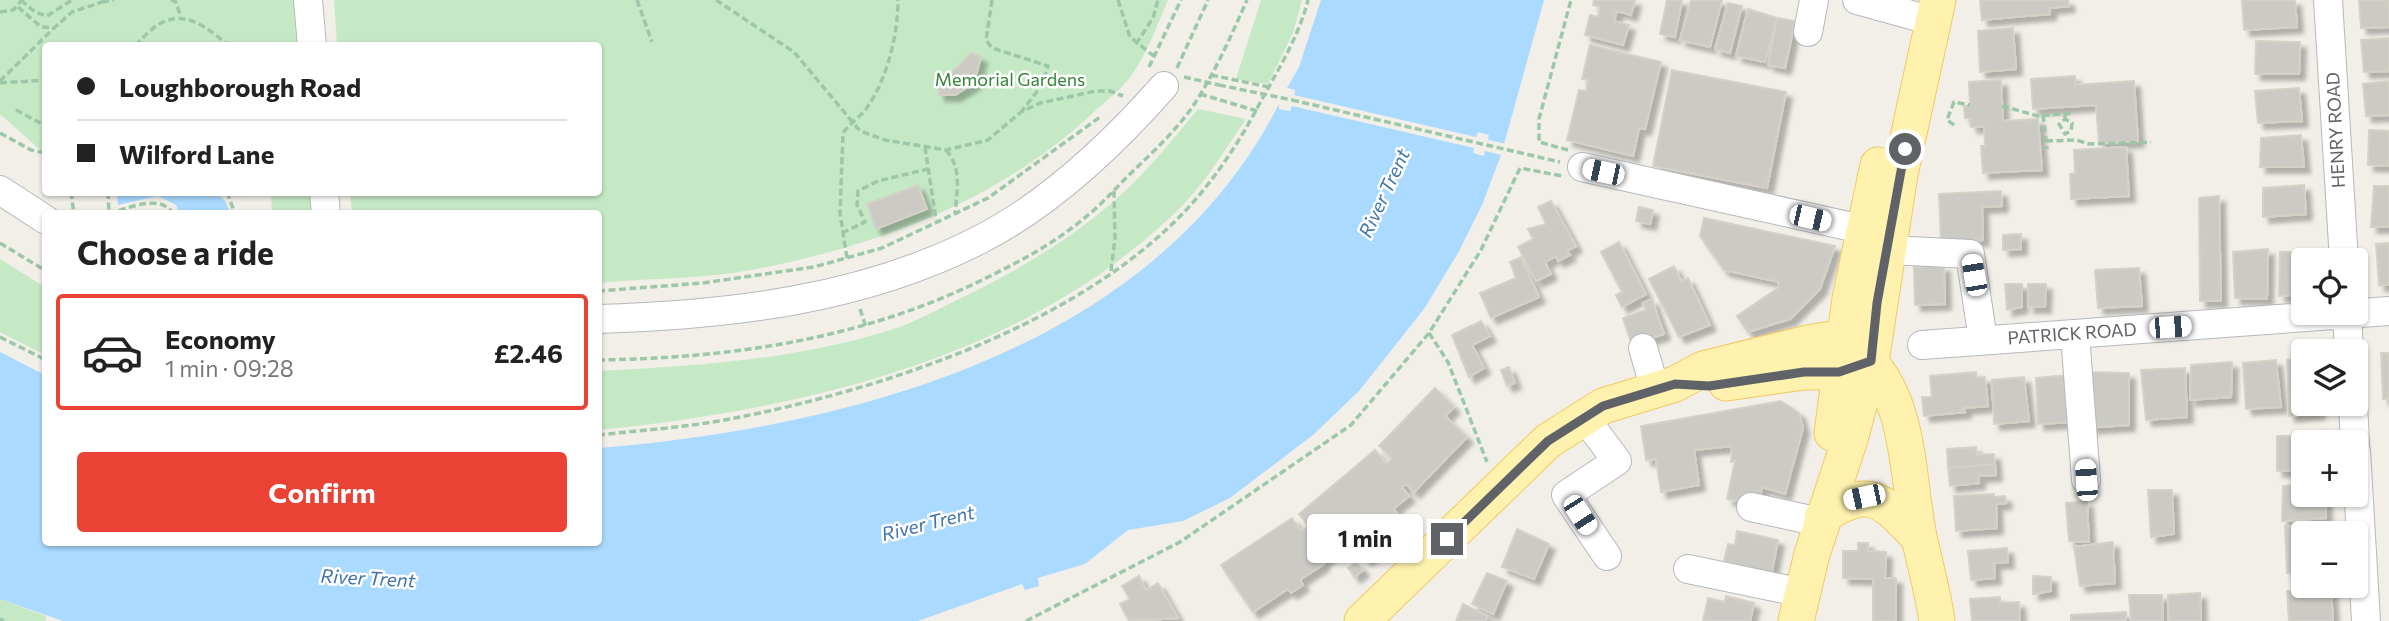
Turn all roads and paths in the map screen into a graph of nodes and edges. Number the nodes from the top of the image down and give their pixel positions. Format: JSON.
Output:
{"nodes":[{"id":1,"x":22,"y":0,"type":"edge"},
{"id":2,"x":72,"y":0,"type":"edge"},
{"id":3,"x":114,"y":0,"type":"edge"},
{"id":4,"x":171,"y":0,"type":"edge"},
{"id":5,"x":308,"y":0,"type":"edge"},
{"id":6,"x":637,"y":0,"type":"edge"},
{"id":7,"x":716,"y":0,"type":"edge"},
{"id":8,"x":898,"y":0,"type":"edge"},
{"id":9,"x":992,"y":0,"type":"edge"},
{"id":10,"x":1118,"y":0,"type":"edge"},
{"id":11,"x":1157,"y":0,"type":"edge"},
{"id":12,"x":1181,"y":0,"type":"edge"},
{"id":13,"x":1208,"y":0,"type":"edge"},
{"id":14,"x":1247,"y":0,"type":"edge"},
{"id":15,"x":1308,"y":0,"type":"edge"},
{"id":16,"x":1571,"y":0,"type":"edge"},
{"id":17,"x":1814,"y":0,"type":"edge"},
{"id":18,"x":1857,"y":0,"type":"edge"},
{"id":19,"x":2328,"y":0,"type":"edge"},
{"id":20,"x":102,"y":1,"type":"edge"},
{"id":21,"x":18,"y":7,"type":"junction"},
{"id":22,"x":1924,"y":9,"type":"edge"},
{"id":23,"x":0,"y":12,"type":"edge"},
{"id":24,"x":181,"y":18,"type":"junction"},
{"id":25,"x":54,"y":28,"type":"junction"},
{"id":26,"x":1808,"y":32,"type":"dead end"},
{"id":27,"x":139,"y":42,"type":"edge"},
{"id":28,"x":225,"y":42,"type":"edge"},
{"id":29,"x":312,"y":42,"type":"edge"},
{"id":30,"x":652,"y":42,"type":"dead end"},
{"id":31,"x":1136,"y":44,"type":"junction"},
{"id":32,"x":1156,"y":58,"type":"junction"},
{"id":33,"x":1211,"y":75,"type":"junction"},
{"id":34,"x":1161,"y":77,"type":"junction"},
{"id":35,"x":42,"y":80,"type":"edge"},
{"id":36,"x":0,"y":82,"type":"edge"},
{"id":37,"x":1208,"y":83,"type":"junction"},
{"id":38,"x":1269,"y":88,"type":"junction"},
{"id":39,"x":1131,"y":90,"type":"dead end"},
{"id":40,"x":1125,"y":97,"type":"junction"},
{"id":41,"x":1116,"y":104,"type":"dead end"},
{"id":42,"x":1970,"y":105,"type":"dead end"},
{"id":43,"x":2002,"y":106,"type":"dead end"},
{"id":44,"x":16,"y":110,"type":"dead end"},
{"id":45,"x":1107,"y":111,"type":"dead end"},
{"id":46,"x":1256,"y":111,"type":"junction"},
{"id":47,"x":1021,"y":113,"type":"junction"},
{"id":48,"x":2073,"y":113,"type":"dead end"},
{"id":49,"x":2043,"y":116,"type":"junction"},
{"id":50,"x":2065,"y":117,"type":"junction"},
{"id":51,"x":854,"y":121,"type":"junction"},
{"id":52,"x":42,"y":124,"type":"edge"},
{"id":53,"x":1955,"y":125,"type":"dead end"},
{"id":54,"x":0,"y":133,"type":"edge"},
{"id":55,"x":2065,"y":140,"type":"junction"},
{"id":56,"x":2046,"y":141,"type":"junction"},
{"id":57,"x":2151,"y":142,"type":"dead end"},
{"id":58,"x":925,"y":147,"type":"junction"},
{"id":59,"x":2047,"y":149,"type":"dead end"},
{"id":60,"x":946,"y":150,"type":"junction"},
{"id":61,"x":42,"y":152,"type":"edge"},
{"id":62,"x":1571,"y":165,"type":"junction"},
{"id":63,"x":928,"y":169,"type":"junction"},
{"id":64,"x":0,"y":190,"type":"edge"},
{"id":65,"x":1114,"y":190,"type":"dead end"},
{"id":66,"x":124,"y":210,"type":"edge"},
{"id":67,"x":169,"y":210,"type":"edge"},
{"id":68,"x":955,"y":214,"type":"junction"},
{"id":69,"x":42,"y":217,"type":"edge"},
{"id":70,"x":936,"y":220,"type":"junction"},
{"id":71,"x":842,"y":233,"type":"junction"},
{"id":72,"x":0,"y":243,"type":"edge"},
{"id":73,"x":1882,"y":245,"type":"junction"},
{"id":74,"x":2343,"y":248,"type":"edge"},
{"id":75,"x":846,"y":257,"type":"junction"},
{"id":76,"x":42,"y":269,"type":"edge"},
{"id":77,"x":1111,"y":272,"type":"junction"},
{"id":78,"x":856,"y":288,"type":"junction"},
{"id":79,"x":602,"y":291,"type":"edge"},
{"id":80,"x":2389,"y":312,"type":"edge"},
{"id":81,"x":2368,"y":313,"type":"edge"},
{"id":82,"x":2291,"y":318,"type":"edge"},
{"id":83,"x":602,"y":319,"type":"edge"},
{"id":84,"x":866,"y":327,"type":"dead end"},
{"id":85,"x":1429,"y":333,"type":"junction"},
{"id":86,"x":2075,"y":334,"type":"junction"},
{"id":87,"x":0,"y":337,"type":"edge"},
{"id":88,"x":1844,"y":337,"type":"junction"},
{"id":89,"x":1983,"y":340,"type":"junction"},
{"id":90,"x":1922,"y":345,"type":"dead end"},
{"id":91,"x":1643,"y":348,"type":"dead end"},
{"id":92,"x":42,"y":358,"type":"edge"},
{"id":93,"x":1857,"y":375,"type":"junction"},
{"id":94,"x":1665,"y":387,"type":"junction"},
{"id":95,"x":1900,"y":414,"type":"junction"},
{"id":96,"x":1584,"y":417,"type":"junction"},
{"id":97,"x":602,"y":435,"type":"edge"},
{"id":98,"x":1493,"y":474,"type":"dead end"},
{"id":99,"x":2086,"y":480,"type":"dead end"},
{"id":100,"x":1751,"y":507,"type":"dead end"},
{"id":101,"x":2359,"y":507,"type":"edge"},
{"id":102,"x":1816,"y":530,"type":"junction"},
{"id":103,"x":1919,"y":538,"type":"junction"},
{"id":104,"x":1606,"y":556,"type":"dead end"},
{"id":105,"x":1688,"y":571,"type":"dead end"},
{"id":106,"x":1800,"y":607,"type":"edge"},
{"id":107,"x":1026,"y":621,"type":"edge"},
{"id":108,"x":1362,"y":621,"type":"edge"},
{"id":109,"x":1937,"y":621,"type":"edge"},
{"id":110,"x":2366,"y":621,"type":"edge"}],
"edges":[{"from":1,"to":2,"type":"path"},
{"from":1,"to":21,"type":"path"},
{"from":3,"to":20,"type":"path"},
{"from":4,"to":24,"type":"path"},
{"from":5,"to":29,"type":"street"},
{"from":6,"to":30,"type":"path"},
{"from":7,"to":51,"type":"path"},
{"from":8,"to":51,"type":"path"},
{"from":9,"to":47,"type":"path"},
{"from":10,"to":31,"type":"path"},
{"from":11,"to":31,"type":"path"},
{"from":12,"to":32,"type":"path"},
{"from":13,"to":34,"type":"path"},
{"from":14,"to":33,"type":"path"},
{"from":15,"to":38,"type":"path"},
{"from":16,"to":62,"type":"path"},
{"from":17,"to":26,"type":"street"},
{"from":18,"to":22,"type":"street"},
{"from":19,"to":74,"type":"street","name":"HENRY ROAD"},
{"from":20,"to":25,"type":"path"},
{"from":21,"to":23,"type":"path"},
{"from":21,"to":25,"type":"path"},
{"from":22,"to":73,"type":"main road"},
{"from":24,"to":27,"type":"path"},
{"from":24,"to":28,"type":"path"},
{"from":25,"to":36,"type":"path"},
{"from":31,"to":32,"type":"path"},
{"from":32,"to":34,"type":"path"},
{"from":33,"to":37,"type":"path"},
{"from":33,"to":38,"type":"path"},
{"from":34,"to":37,"type":"path"},
{"from":34,"to":78,"type":"street"},
{"from":35,"to":36,"type":"path"},
{"from":37,"to":46,"type":"path"},
{"from":37,"to":62,"type":"path","bridge":true},
{"from":38,"to":46,"type":"path"},
{"from":39,"to":40,"type":"path"},
{"from":40,"to":41,"type":"path"},
{"from":40,"to":47,"type":"path"},
{"from":42,"to":53,"type":"path"},
{"from":43,"to":49,"type":"path"},
{"from":44,"to":52,"type":"path"},
{"from":45,"to":68,"type":"path"},
{"from":46,"to":77,"type":"path"},
{"from":47,"to":60,"type":"path"},
{"from":48,"to":50,"type":"path"},
{"from":49,"to":50,"type":"path"},
{"from":49,"to":56,"type":"path"},
{"from":50,"to":55,"type":"path"},
{"from":51,"to":58,"type":"path"},
{"from":51,"to":71,"type":"path"},
{"from":54,"to":61,"type":"path"},
{"from":55,"to":56,"type":"path"},
{"from":55,"to":57,"type":"path"},
{"from":56,"to":59,"type":"path"},
{"from":58,"to":60,"type":"path"},
{"from":58,"to":63,"type":"path"},
{"from":60,"to":68,"type":"path"},
{"from":62,"to":73,"type":"street"},
{"from":62,"to":85,"type":"path"},
{"from":63,"to":70,"type":"path"},
{"from":63,"to":71,"type":"path"},
{"from":64,"to":69,"type":"street"},
{"from":65,"to":77,"type":"path"},
{"from":66,"to":67,"type":"path"},
{"from":68,"to":70,"type":"path"},
{"from":70,"to":75,"type":"path"},
{"from":71,"to":75,"type":"path"},
{"from":72,"to":76,"type":"path"},
{"from":73,"to":88,"type":"main road"},
{"from":73,"to":89,"type":"street"},
{"from":73,"to":93,"type":"main road"},
{"from":73,"to":95,"type":"main road"},
{"from":75,"to":78,"type":"path"},
{"from":75,"to":79,"type":"path"},
{"from":77,"to":97,"type":"path"},
{"from":78,"to":83,"type":"street"},
{"from":78,"to":84,"type":"path"},
{"from":80,"to":81,"type":"street","name":"PATRICK ROAD"},
{"from":82,"to":86,"type":"street","name":"PATRICK ROAD"},
{"from":85,"to":98,"type":"path"},
{"from":85,"to":107,"type":"path"},
{"from":86,"to":89,"type":"street","name":"PATRICK ROAD"},
{"from":86,"to":99,"type":"street"},
{"from":87,"to":92,"type":"path"},
{"from":88,"to":93,"type":"main road"},
{"from":88,"to":94,"type":"main road"},
{"from":89,"to":90,"type":"street","name":"PATRICK ROAD"},
{"from":91,"to":94,"type":"street"},
{"from":93,"to":94,"type":"main road"},
{"from":93,"to":95,"type":"main road"},
{"from":93,"to":102,"type":"main road"},
{"from":93,"to":103,"type":"main road"},
{"from":94,"to":96,"type":"main road"},
{"from":95,"to":103,"type":"main road"},
{"from":96,"to":104,"type":"street"},
{"from":96,"to":108,"type":"main road"},
{"from":100,"to":102,"type":"street"},
{"from":101,"to":110,"type":"street"},
{"from":102,"to":103,"type":"main road"},
{"from":102,"to":106,"type":"main road"},
{"from":103,"to":109,"type":"main road"},
{"from":105,"to":106,"type":"street"}]}
